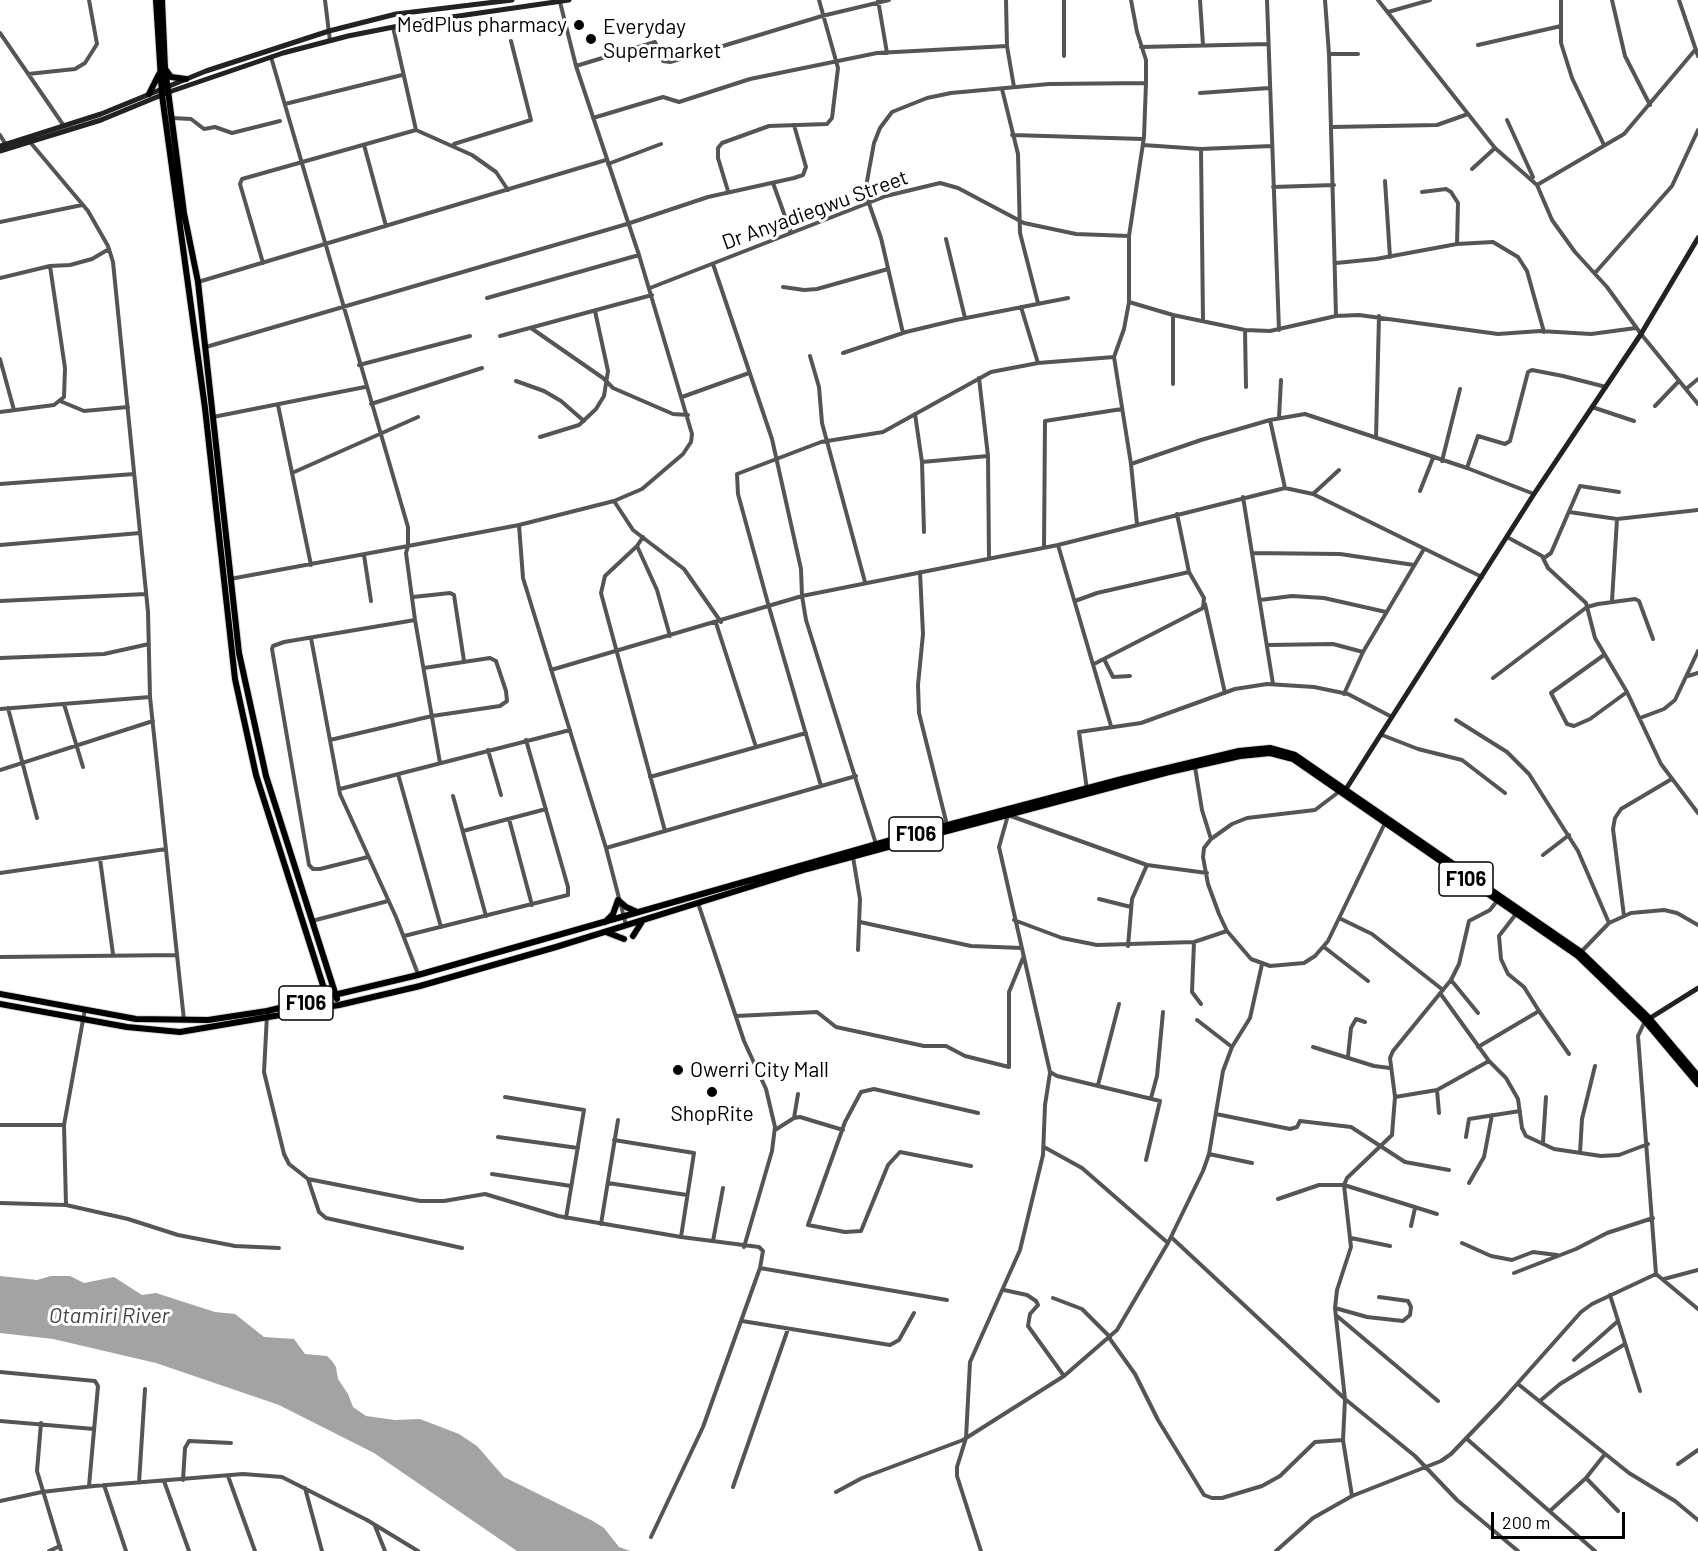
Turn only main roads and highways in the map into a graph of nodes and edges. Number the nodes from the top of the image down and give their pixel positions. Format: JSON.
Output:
{"nodes":[{"id":1,"x":512,"y":0,"type":"edge"},
{"id":2,"x":569,"y":0,"type":"edge"},
{"id":3,"x":162,"y":1,"type":"edge"},
{"id":4,"x":507,"y":1,"type":"edge"},
{"id":5,"x":509,"y":9,"type":"junction"},
{"id":6,"x":163,"y":68,"type":"junction"},
{"id":7,"x":186,"y":79,"type":"junction"},
{"id":8,"x":165,"y":91,"type":"junction"},
{"id":9,"x":149,"y":94,"type":"junction"},
{"id":10,"x":3,"y":146,"type":"edge"},
{"id":11,"x":0,"y":151,"type":"edge"},
{"id":12,"x":1698,"y":238,"type":"edge"},
{"id":13,"x":207,"y":363,"type":"junction"},
{"id":14,"x":200,"y":364,"type":"junction"},
{"id":15,"x":1168,"y":770,"type":"junction"},
{"id":16,"x":1343,"y":790,"type":"junction"},
{"id":17,"x":1087,"y":792,"type":"junction"},
{"id":18,"x":926,"y":834,"type":"junction"},
{"id":19,"x":806,"y":867,"type":"junction"},
{"id":20,"x":639,"y":912,"type":"junction"},
{"id":21,"x":643,"y":920,"type":"junction"},
{"id":22,"x":604,"y":922,"type":"junction"},
{"id":23,"x":603,"y":932,"type":"junction"},
{"id":24,"x":633,"y":936,"type":"dead end"},
{"id":25,"x":624,"y":939,"type":"dead end"},
{"id":26,"x":1698,"y":988,"type":"edge"},
{"id":27,"x":0,"y":994,"type":"edge"},
{"id":28,"x":337,"y":997,"type":"junction"},
{"id":29,"x":327,"y":999,"type":"junction"},
{"id":30,"x":0,"y":1004,"type":"edge"},
{"id":31,"x":339,"y":1005,"type":"junction"},
{"id":32,"x":330,"y":1007,"type":"junction"},
{"id":33,"x":1647,"y":1020,"type":"junction"},
{"id":34,"x":1698,"y":1076,"type":"edge"},
{"id":35,"x":1698,"y":1084,"type":"edge"}],
"edges":[{"from":1,"to":4,"type":"main road"},
{"from":2,"to":5,"type":"main road"},
{"from":3,"to":6,"type":"main road"},
{"from":4,"to":5,"type":"main road"},
{"from":4,"to":7,"type":"main road"},
{"from":5,"to":8,"type":"main road"},
{"from":6,"to":7,"type":"main road"},
{"from":6,"to":8,"type":"main road"},
{"from":6,"to":9,"type":"main road"},
{"from":7,"to":8,"type":"main road"},
{"from":8,"to":9,"type":"main road"},
{"from":8,"to":11,"type":"main road"},
{"from":8,"to":13,"type":"main road"},
{"from":8,"to":14,"type":"main road"},
{"from":9,"to":10,"type":"main road"},
{"from":12,"to":16,"type":"main road"},
{"from":13,"to":14,"type":"main road"},
{"from":13,"to":28,"type":"main road"},
{"from":14,"to":29,"type":"main road"},
{"from":15,"to":16,"type":"main road","number":"F106"},
{"from":15,"to":16,"type":"main road","number":"F106"},
{"from":15,"to":17,"type":"main road","number":"F106"},
{"from":16,"to":33,"type":"main road","number":"F106"},
{"from":16,"to":33,"type":"main road","number":"F106"},
{"from":17,"to":18,"type":"main road","number":"F106"},
{"from":17,"to":18,"type":"main road","number":"F106"},
{"from":18,"to":19,"type":"main road","number":"F106"},
{"from":18,"to":19,"type":"main road","number":"F106"},
{"from":19,"to":20,"type":"main road","number":"F106"},
{"from":19,"to":21,"type":"main road","number":"F106"},
{"from":20,"to":22,"type":"main road","number":"F106"},
{"from":20,"to":22,"type":"main road"},
{"from":21,"to":23,"type":"main road","number":"F106"},
{"from":21,"to":24,"type":"main road"},
{"from":22,"to":28,"type":"main road","number":"F106"},
{"from":23,"to":25,"type":"main road"},
{"from":23,"to":31,"type":"main road","number":"F106"},
{"from":26,"to":33,"type":"main road"},
{"from":27,"to":29,"type":"main road","number":"F106"},
{"from":28,"to":29,"type":"main road","number":"F106"},
{"from":28,"to":31,"type":"main road"},
{"from":29,"to":32,"type":"main road"},
{"from":30,"to":32,"type":"main road","number":"F106"},
{"from":31,"to":32,"type":"main road","number":"F106"},
{"from":33,"to":34,"type":"main road","number":"F106"},
{"from":33,"to":35,"type":"main road","number":"F106"}]}
